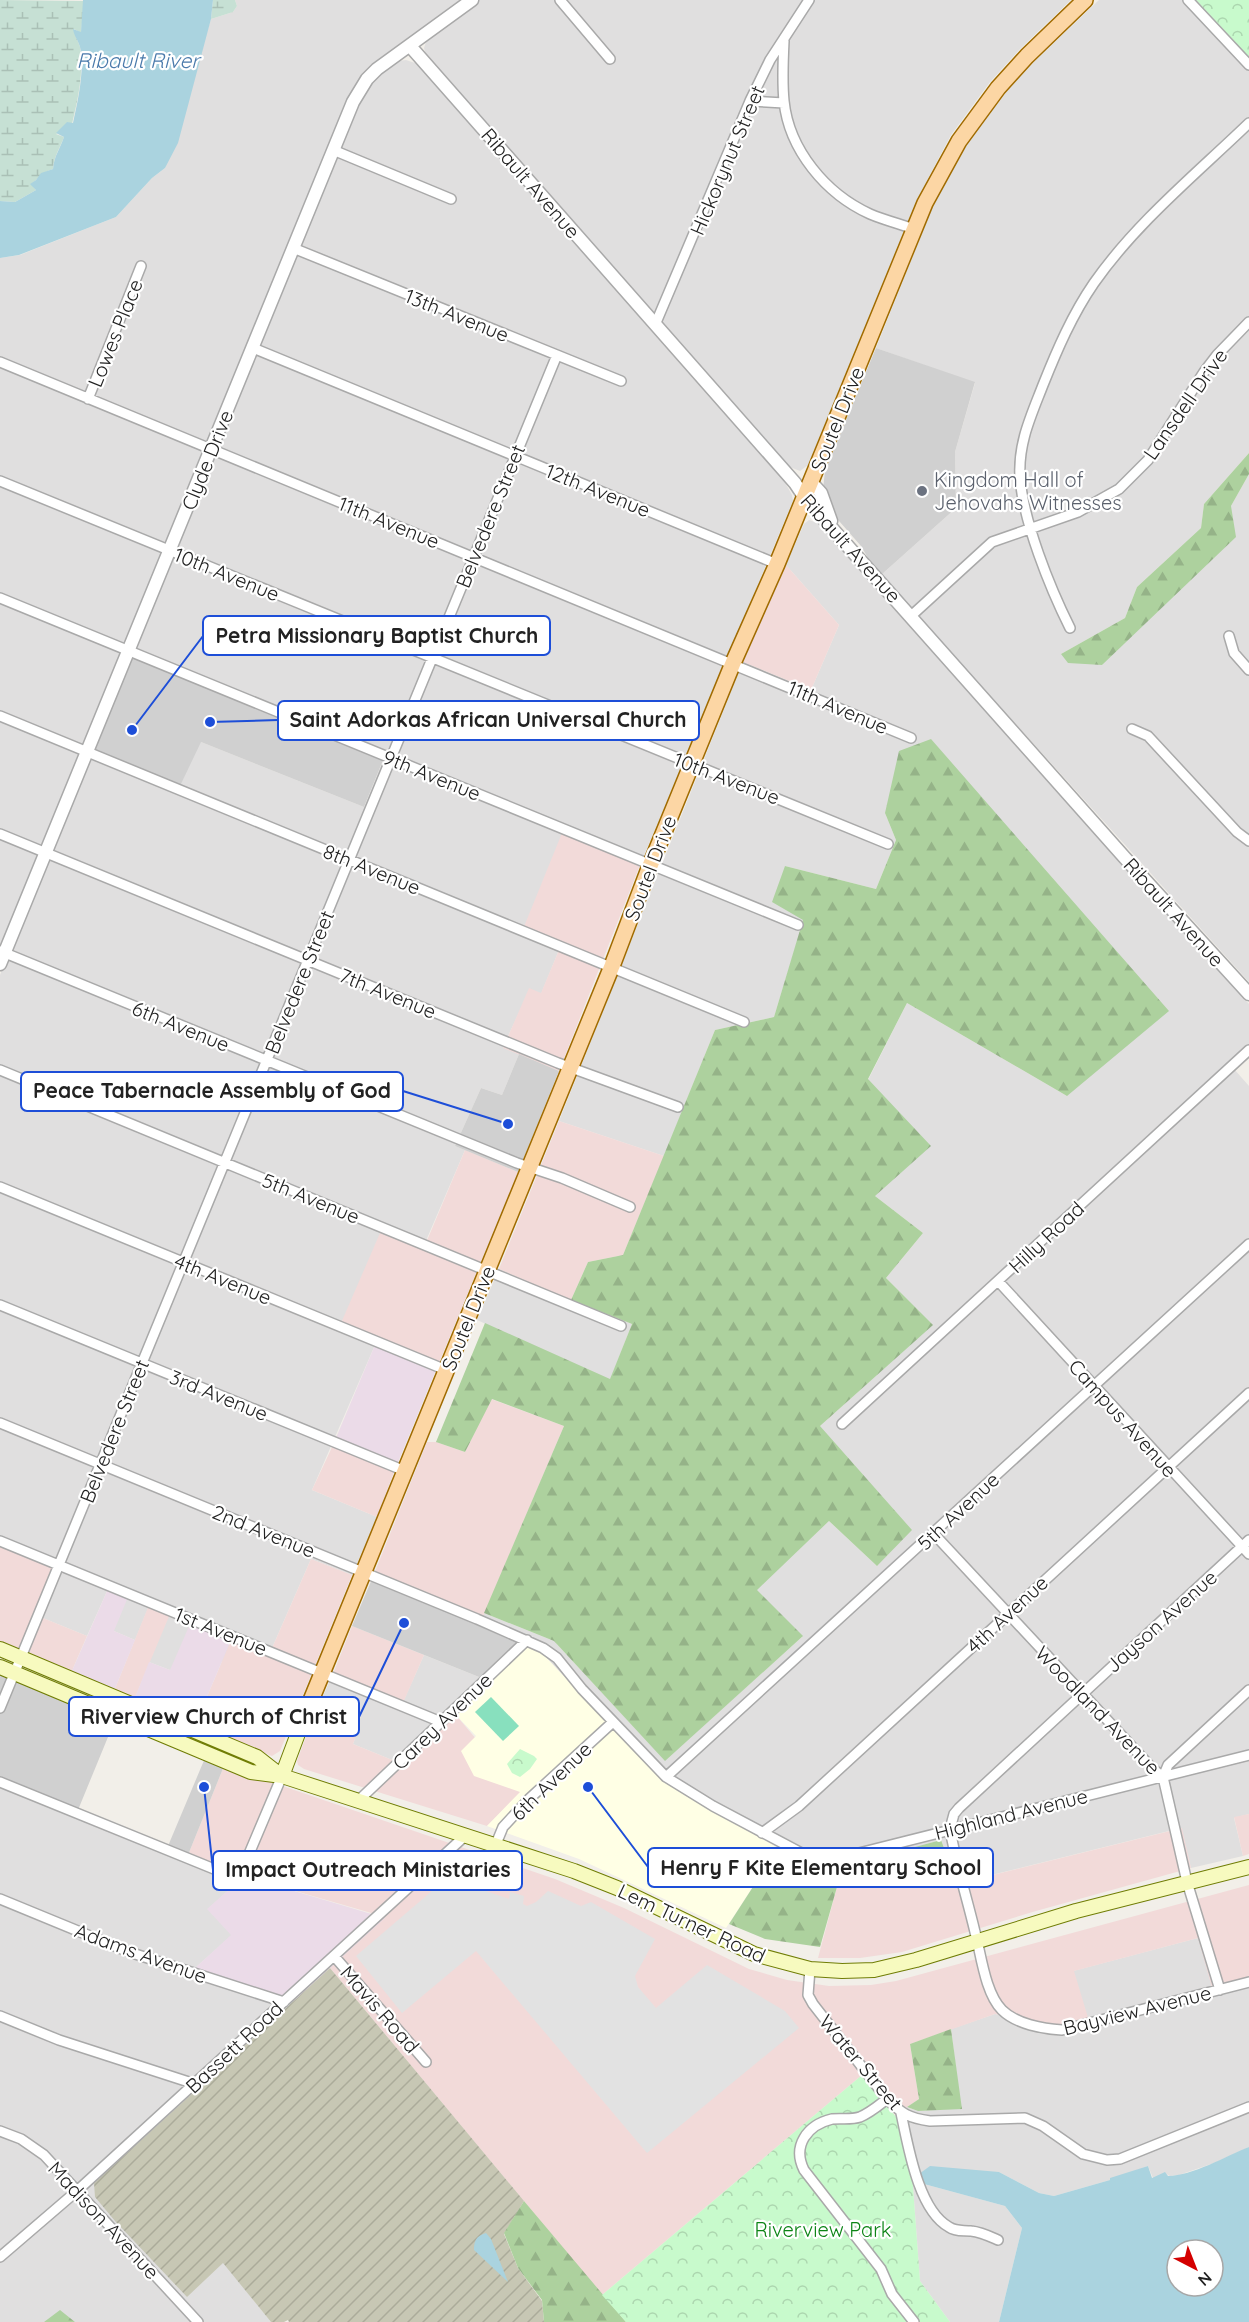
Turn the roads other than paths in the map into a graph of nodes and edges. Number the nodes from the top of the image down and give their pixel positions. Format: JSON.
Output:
{"nodes":[{"id":1,"x":472,"y":0,"type":"edge"},
{"id":2,"x":560,"y":0,"type":"edge"},
{"id":3,"x":809,"y":0,"type":"edge"},
{"id":4,"x":1085,"y":0,"type":"edge"},
{"id":5,"x":1188,"y":0,"type":"edge"},
{"id":6,"x":783,"y":41,"type":"junction"},
{"id":7,"x":410,"y":46,"type":"junction"},
{"id":8,"x":610,"y":59,"type":"dead end"},
{"id":9,"x":1249,"y":65,"type":"edge"},
{"id":10,"x":750,"y":101,"type":"junction"},
{"id":11,"x":784,"y":103,"type":"junction"},
{"id":12,"x":1249,"y":123,"type":"edge"},
{"id":13,"x":333,"y":150,"type":"junction"},
{"id":14,"x":451,"y":199,"type":"dead end"},
{"id":15,"x":914,"y":229,"type":"junction"},
{"id":16,"x":293,"y":248,"type":"junction"},
{"id":17,"x":141,"y":267,"type":"dead end"},
{"id":18,"x":1249,"y":322,"type":"edge"},
{"id":19,"x":655,"y":325,"type":"junction"},
{"id":20,"x":252,"y":348,"type":"junction"},
{"id":21,"x":557,"y":355,"type":"junction"},
{"id":22,"x":0,"y":362,"type":"edge"},
{"id":23,"x":621,"y":381,"type":"dead end"},
{"id":24,"x":88,"y":399,"type":"junction"},
{"id":25,"x":211,"y":449,"type":"junction"},
{"id":26,"x":515,"y":456,"type":"junction"},
{"id":27,"x":0,"y":481,"type":"edge"},
{"id":28,"x":811,"y":482,"type":"junction"},
{"id":29,"x":804,"y":498,"type":"junction"},
{"id":30,"x":1031,"y":527,"type":"junction"},
{"id":31,"x":833,"y":528,"type":"junction"},
{"id":32,"x":170,"y":551,"type":"junction"},
{"id":33,"x":474,"y":557,"type":"junction"},
{"id":34,"x":777,"y":564,"type":"junction"},
{"id":35,"x":0,"y":598,"type":"edge"},
{"id":36,"x":911,"y":616,"type":"junction"},
{"id":37,"x":1070,"y":628,"type":"dead end"},
{"id":38,"x":1229,"y":636,"type":"dead end"},
{"id":39,"x":129,"y":650,"type":"junction"},
{"id":40,"x":431,"y":658,"type":"junction"},
{"id":41,"x":733,"y":663,"type":"junction"},
{"id":42,"x":1249,"y":670,"type":"edge"},
{"id":43,"x":0,"y":716,"type":"edge"},
{"id":44,"x":1132,"y":729,"type":"dead end"},
{"id":45,"x":911,"y":738,"type":"dead end"},
{"id":46,"x":88,"y":751,"type":"junction"},
{"id":47,"x":390,"y":758,"type":"junction"},
{"id":48,"x":692,"y":764,"type":"junction"},
{"id":49,"x":0,"y":834,"type":"edge"},
{"id":50,"x":1249,"y":841,"type":"edge"},
{"id":51,"x":888,"y":844,"type":"dead end"},
{"id":52,"x":46,"y":853,"type":"junction"},
{"id":53,"x":348,"y":860,"type":"junction"},
{"id":54,"x":650,"y":866,"type":"junction"},
{"id":55,"x":798,"y":925,"type":"dead end"},
{"id":56,"x":2,"y":956,"type":"edge"},
{"id":57,"x":308,"y":960,"type":"junction"},
{"id":58,"x":612,"y":966,"type":"junction"},
{"id":59,"x":1249,"y":994,"type":"edge"},
{"id":60,"x":744,"y":1022,"type":"dead end"},
{"id":61,"x":1249,"y":1050,"type":"edge"},
{"id":62,"x":266,"y":1061,"type":"junction"},
{"id":63,"x":571,"y":1067,"type":"junction"},
{"id":64,"x":0,"y":1070,"type":"edge"},
{"id":65,"x":678,"y":1107,"type":"dead end"},
{"id":66,"x":224,"y":1162,"type":"junction"},
{"id":67,"x":529,"y":1168,"type":"junction"},
{"id":68,"x":0,"y":1187,"type":"edge"},
{"id":69,"x":630,"y":1207,"type":"dead end"},
{"id":70,"x":1249,"y":1244,"type":"edge"},
{"id":71,"x":184,"y":1263,"type":"junction"},
{"id":72,"x":487,"y":1270,"type":"junction"},
{"id":73,"x":998,"y":1281,"type":"junction"},
{"id":74,"x":0,"y":1305,"type":"edge"},
{"id":75,"x":621,"y":1326,"type":"dead end"},
{"id":76,"x":142,"y":1363,"type":"junction"},
{"id":77,"x":446,"y":1370,"type":"junction"},
{"id":78,"x":1094,"y":1386,"type":"junction"},
{"id":79,"x":1249,"y":1393,"type":"edge"},
{"id":80,"x":0,"y":1423,"type":"edge"},
{"id":81,"x":842,"y":1424,"type":"dead end"},
{"id":82,"x":101,"y":1464,"type":"junction"},
{"id":83,"x":1168,"y":1467,"type":"junction"},
{"id":84,"x":405,"y":1471,"type":"junction"},
{"id":85,"x":934,"y":1534,"type":"junction"},
{"id":86,"x":0,"y":1541,"type":"edge"},
{"id":87,"x":1245,"y":1543,"type":"edge"},
{"id":88,"x":1249,"y":1554,"type":"edge"},
{"id":89,"x":59,"y":1565,"type":"junction"},
{"id":90,"x":363,"y":1572,"type":"junction"},
{"id":91,"x":1007,"y":1614,"type":"junction"},
{"id":92,"x":527,"y":1640,"type":"junction"},
{"id":93,"x":0,"y":1649,"type":"edge"},
{"id":94,"x":21,"y":1658,"type":"junction"},
{"id":95,"x":0,"y":1667,"type":"edge"},
{"id":96,"x":15,"y":1673,"type":"junction"},
{"id":97,"x":322,"y":1673,"type":"junction"},
{"id":98,"x":1249,"y":1690,"type":"edge"},
{"id":99,"x":1082,"y":1693,"type":"junction"},
{"id":100,"x":0,"y":1708,"type":"edge"},
{"id":101,"x":305,"y":1715,"type":"joint"},
{"id":102,"x":441,"y":1722,"type":"junction"},
{"id":103,"x":613,"y":1722,"type":"junction"},
{"id":104,"x":1249,"y":1755,"type":"edge"},
{"id":105,"x":282,"y":1776,"type":"junction"},
{"id":106,"x":666,"y":1777,"type":"junction"},
{"id":107,"x":1163,"y":1777,"type":"junction"},
{"id":108,"x":0,"y":1782,"type":"edge"},
{"id":109,"x":358,"y":1802,"type":"junction"},
{"id":110,"x":950,"y":1829,"type":"junction"},
{"id":111,"x":762,"y":1833,"type":"junction"},
{"id":112,"x":466,"y":1835,"type":"junction"},
{"id":113,"x":496,"y":1844,"type":"junction"},
{"id":114,"x":1249,"y":1867,"type":"edge"},
{"id":115,"x":1187,"y":1882,"type":"junction"},
{"id":116,"x":0,"y":1899,"type":"edge"},
{"id":117,"x":978,"y":1941,"type":"junction"},
{"id":118,"x":334,"y":1956,"type":"junction"},
{"id":119,"x":810,"y":1969,"type":"junction"},
{"id":120,"x":1249,"y":1982,"type":"edge"},
{"id":121,"x":1220,"y":1990,"type":"junction"},
{"id":122,"x":284,"y":2002,"type":"junction"},
{"id":123,"x":0,"y":2016,"type":"edge"},
{"id":124,"x":426,"y":2062,"type":"dead end"},
{"id":125,"x":195,"y":2084,"type":"junction"},
{"id":126,"x":887,"y":2099,"type":"junction"},
{"id":127,"x":1249,"y":2107,"type":"edge"},
{"id":128,"x":901,"y":2113,"type":"junction"},
{"id":129,"x":0,"y":2131,"type":"edge"},
{"id":130,"x":78,"y":2190,"type":"junction"},
{"id":131,"x":998,"y":2240,"type":"dead end"},
{"id":132,"x":0,"y":2257,"type":"edge"},
{"id":133,"x":198,"y":2322,"type":"edge"},
{"id":134,"x":914,"y":2322,"type":"edge"}],
"edges":[{"from":1,"to":7,"type":"street","name":"Clyde Drive"},
{"from":2,"to":8,"type":"street"},
{"from":3,"to":6,"type":"street","name":"Hickorynut Street"},
{"from":4,"to":15,"type":"main road","name":"Soutel Drive"},
{"from":5,"to":9,"type":"street"},
{"from":6,"to":10,"type":"street","name":"Hickorynut Street"},
{"from":6,"to":11,"type":"street"},
{"from":7,"to":13,"type":"street","name":"Clyde Drive"},
{"from":7,"to":19,"type":"street","name":"Ribault Avenue"},
{"from":10,"to":11,"type":"street"},
{"from":10,"to":19,"type":"street","name":"Hickorynut Street"},
{"from":11,"to":15,"type":"street"},
{"from":12,"to":30,"type":"street"},
{"from":13,"to":14,"type":"street"},
{"from":13,"to":16,"type":"street","name":"Clyde Drive"},
{"from":15,"to":28,"type":"main road","name":"Soutel Drive"},
{"from":16,"to":20,"type":"street","name":"Clyde Drive"},
{"from":16,"to":21,"type":"street","name":"13th Avenue"},
{"from":17,"to":24,"type":"street","name":"Lowes Place"},
{"from":18,"to":30,"type":"street","name":"Lansdell Drive"},
{"from":19,"to":29,"type":"street","name":"Ribault Avenue"},
{"from":20,"to":25,"type":"street","name":"Clyde Drive"},
{"from":20,"to":26,"type":"street","name":"12th Avenue"},
{"from":21,"to":23,"type":"street","name":"13th Avenue"},
{"from":21,"to":26,"type":"street","name":"Belvedere Street"},
{"from":22,"to":24,"type":"street","name":"11th Avenue"},
{"from":24,"to":25,"type":"street","name":"11th Avenue"},
{"from":25,"to":32,"type":"street","name":"Clyde Drive"},
{"from":25,"to":33,"type":"street","name":"11th Avenue"},
{"from":26,"to":33,"type":"street","name":"Belvedere Street"},
{"from":26,"to":34,"type":"street","name":"12th Avenue"},
{"from":27,"to":32,"type":"street","name":"10th Avenue"},
{"from":28,"to":29,"type":"main road","name":"Soutel Drive"},
{"from":28,"to":31,"type":"street"},
{"from":29,"to":31,"type":"street","name":"Ribault Avenue"},
{"from":29,"to":34,"type":"main road","name":"Soutel Drive"},
{"from":30,"to":36,"type":"street","name":"Lansdell Drive"},
{"from":30,"to":37,"type":"street"},
{"from":31,"to":36,"type":"street","name":"Ribault Avenue"},
{"from":32,"to":39,"type":"street","name":"Clyde Drive"},
{"from":32,"to":40,"type":"street","name":"10th Avenue"},
{"from":33,"to":40,"type":"street","name":"Belvedere Street"},
{"from":33,"to":41,"type":"street","name":"11th Avenue"},
{"from":34,"to":41,"type":"main road","name":"Soutel Drive"},
{"from":35,"to":39,"type":"street","name":"9th Avenue"},
{"from":36,"to":59,"type":"street","name":"Ribault Avenue"},
{"from":38,"to":42,"type":"street"},
{"from":39,"to":46,"type":"street","name":"Clyde Drive"},
{"from":39,"to":47,"type":"street","name":"9th Avenue"},
{"from":40,"to":47,"type":"street","name":"Belvedere Street"},
{"from":40,"to":48,"type":"street","name":"10th Avenue"},
{"from":41,"to":45,"type":"street","name":"11th Avenue"},
{"from":41,"to":48,"type":"main road","name":"Soutel Drive"},
{"from":43,"to":46,"type":"street","name":"8th Avenue"},
{"from":44,"to":50,"type":"street"},
{"from":46,"to":52,"type":"street","name":"Clyde Drive"},
{"from":46,"to":53,"type":"street","name":"8th Avenue"},
{"from":47,"to":53,"type":"street","name":"Belvedere Street"},
{"from":47,"to":54,"type":"street","name":"9th Avenue"},
{"from":48,"to":51,"type":"street","name":"10th Avenue"},
{"from":48,"to":54,"type":"main road","name":"Soutel Drive"},
{"from":49,"to":52,"type":"street","name":"7th Avenue"},
{"from":52,"to":56,"type":"street","name":"Clyde Drive"},
{"from":52,"to":57,"type":"street","name":"7th Avenue"},
{"from":53,"to":57,"type":"street","name":"Belvedere Street"},
{"from":53,"to":58,"type":"street","name":"8th Avenue"},
{"from":54,"to":55,"type":"street","name":"9th Avenue"},
{"from":54,"to":58,"type":"main road","name":"Soutel Drive"},
{"from":56,"to":62,"type":"street","name":"6th Avenue"},
{"from":57,"to":62,"type":"street","name":"Belvedere Street"},
{"from":57,"to":63,"type":"street","name":"7th Avenue"},
{"from":58,"to":60,"type":"street","name":"8th Avenue"},
{"from":58,"to":63,"type":"main road","name":"Soutel Drive"},
{"from":61,"to":73,"type":"street","name":"Hilly Road"},
{"from":62,"to":66,"type":"street","name":"Belvedere Street"},
{"from":62,"to":67,"type":"street","name":"6th Avenue"},
{"from":63,"to":65,"type":"street","name":"7th Avenue"},
{"from":63,"to":67,"type":"main road","name":"Soutel Drive"},
{"from":64,"to":66,"type":"street","name":"5th Avenue"},
{"from":66,"to":71,"type":"street","name":"Belvedere Street"},
{"from":66,"to":72,"type":"street","name":"5th Avenue"},
{"from":67,"to":69,"type":"street","name":"6th Avenue"},
{"from":67,"to":72,"type":"main road","name":"Soutel Drive"},
{"from":68,"to":71,"type":"street","name":"4th Avenue"},
{"from":70,"to":78,"type":"street","name":"5th Avenue"},
{"from":71,"to":76,"type":"street","name":"Belvedere Street"},
{"from":71,"to":77,"type":"street","name":"4th Avenue"},
{"from":72,"to":75,"type":"street","name":"5th Avenue"},
{"from":72,"to":77,"type":"main road","name":"Soutel Drive"},
{"from":73,"to":78,"type":"street","name":"Campus Avenue"},
{"from":73,"to":81,"type":"street","name":"Hilly Road"},
{"from":74,"to":76,"type":"street","name":"3rd Avenue"},
{"from":76,"to":82,"type":"street","name":"Belvedere Street"},
{"from":76,"to":84,"type":"street","name":"3rd Avenue"},
{"from":77,"to":84,"type":"main road","name":"Soutel Drive"},
{"from":78,"to":83,"type":"street","name":"Campus Avenue"},
{"from":78,"to":85,"type":"street","name":"5th Avenue"},
{"from":79,"to":83,"type":"street","name":"4th Avenue"},
{"from":80,"to":82,"type":"street","name":"2nd Avenue"},
{"from":82,"to":89,"type":"street","name":"Belvedere Street"},
{"from":82,"to":90,"type":"street","name":"2nd Avenue"},
{"from":83,"to":87,"type":"street","name":"Campus Avenue"},
{"from":83,"to":91,"type":"street","name":"4th Avenue"},
{"from":84,"to":90,"type":"main road","name":"Soutel Drive"},
{"from":85,"to":91,"type":"street","name":"Woodland Avenue"},
{"from":85,"to":106,"type":"street","name":"5th Avenue"},
{"from":86,"to":89,"type":"street","name":"1st Avenue"},
{"from":87,"to":88,"type":"street","name":"Campus Avenue"},
{"from":87,"to":99,"type":"street","name":"Jayson Avenue"},
{"from":89,"to":94,"type":"street","name":"Belvedere Street"},
{"from":89,"to":97,"type":"street","name":"1st Avenue"},
{"from":90,"to":92,"type":"street","name":"2nd Avenue"},
{"from":90,"to":97,"type":"main road","name":"Soutel Drive"},
{"from":91,"to":99,"type":"street","name":"Woodland Avenue"},
{"from":91,"to":111,"type":"street","name":"4th Avenue"},
{"from":92,"to":102,"type":"street","name":"Carey Avenue"},
{"from":92,"to":103,"type":"street","name":"Highland Avenue"},
{"from":93,"to":94,"type":"main road","name":"Lem Turner Road"},
{"from":94,"to":96,"type":"street","name":"Belvedere Street"},
{"from":94,"to":105,"type":"main road","name":"Lem Turner Road"},
{"from":95,"to":96,"type":"main road","name":"Lem Turner Road"},
{"from":96,"to":100,"type":"street","name":"Belvedere Street"},
{"from":96,"to":105,"type":"main road","name":"Lem Turner Road"},
{"from":97,"to":101,"type":"main road","name":"Soutel Drive"},
{"from":97,"to":102,"type":"street","name":"1st Avenue"},
{"from":98,"to":107,"type":"street"},
{"from":99,"to":107,"type":"street","name":"Woodland Avenue"},
{"from":99,"to":110,"type":"street","name":"Jayson Avenue"},
{"from":101,"to":105,"type":"main road","name":"Soutel Drive"},
{"from":102,"to":109,"type":"street","name":"Carey Avenue"},
{"from":103,"to":106,"type":"street","name":"Highland Avenue"},
{"from":103,"to":113,"type":"street","name":"6th Avenue"},
{"from":104,"to":107,"type":"street","name":"Highland Avenue"},
{"from":105,"to":108,"type":"street"},
{"from":105,"to":109,"type":"main road","name":"Lem Turner Road"},
{"from":106,"to":111,"type":"street","name":"Highland Avenue"},
{"from":107,"to":110,"type":"street","name":"Highland Avenue"},
{"from":107,"to":115,"type":"street","name":"Woodland Avenue"},
{"from":109,"to":112,"type":"main road","name":"Lem Turner Road"},
{"from":110,"to":111,"type":"street","name":"Highland Avenue"},
{"from":110,"to":117,"type":"street","name":"Bayview Avenue"},
{"from":112,"to":113,"type":"main road","name":"Lem Turner Road"},
{"from":112,"to":118,"type":"street","name":"Bassett Road"},
{"from":113,"to":119,"type":"main road","name":"Lem Turner Road"},
{"from":114,"to":115,"type":"main road","name":"Lem Turner Road"},
{"from":115,"to":117,"type":"main road","name":"Lem Turner Road"},
{"from":115,"to":121,"type":"street","name":"Woodland Avenue"},
{"from":116,"to":122,"type":"street","name":"Adams Avenue"},
{"from":117,"to":119,"type":"main road","name":"Lem Turner Road"},
{"from":117,"to":121,"type":"street","name":"Bayview Avenue"},
{"from":118,"to":122,"type":"street","name":"Bassett Road"},
{"from":118,"to":124,"type":"street","name":"Mavis Road"},
{"from":119,"to":126,"type":"street","name":"Water Street"},
{"from":120,"to":121,"type":"street","name":"Bayview Avenue"},
{"from":122,"to":125,"type":"street","name":"Bassett Road"},
{"from":123,"to":125,"type":"street"},
{"from":125,"to":130,"type":"street","name":"Bassett Road"},
{"from":126,"to":128,"type":"street","name":"Water Street"},
{"from":126,"to":134,"type":"street"},
{"from":127,"to":128,"type":"street","name":"Water Street"},
{"from":128,"to":131,"type":"street"},
{"from":129,"to":130,"type":"street","name":"Madison Avenue"},
{"from":130,"to":132,"type":"street","name":"Bassett Road"},
{"from":130,"to":133,"type":"street","name":"Madison Avenue"}]}
